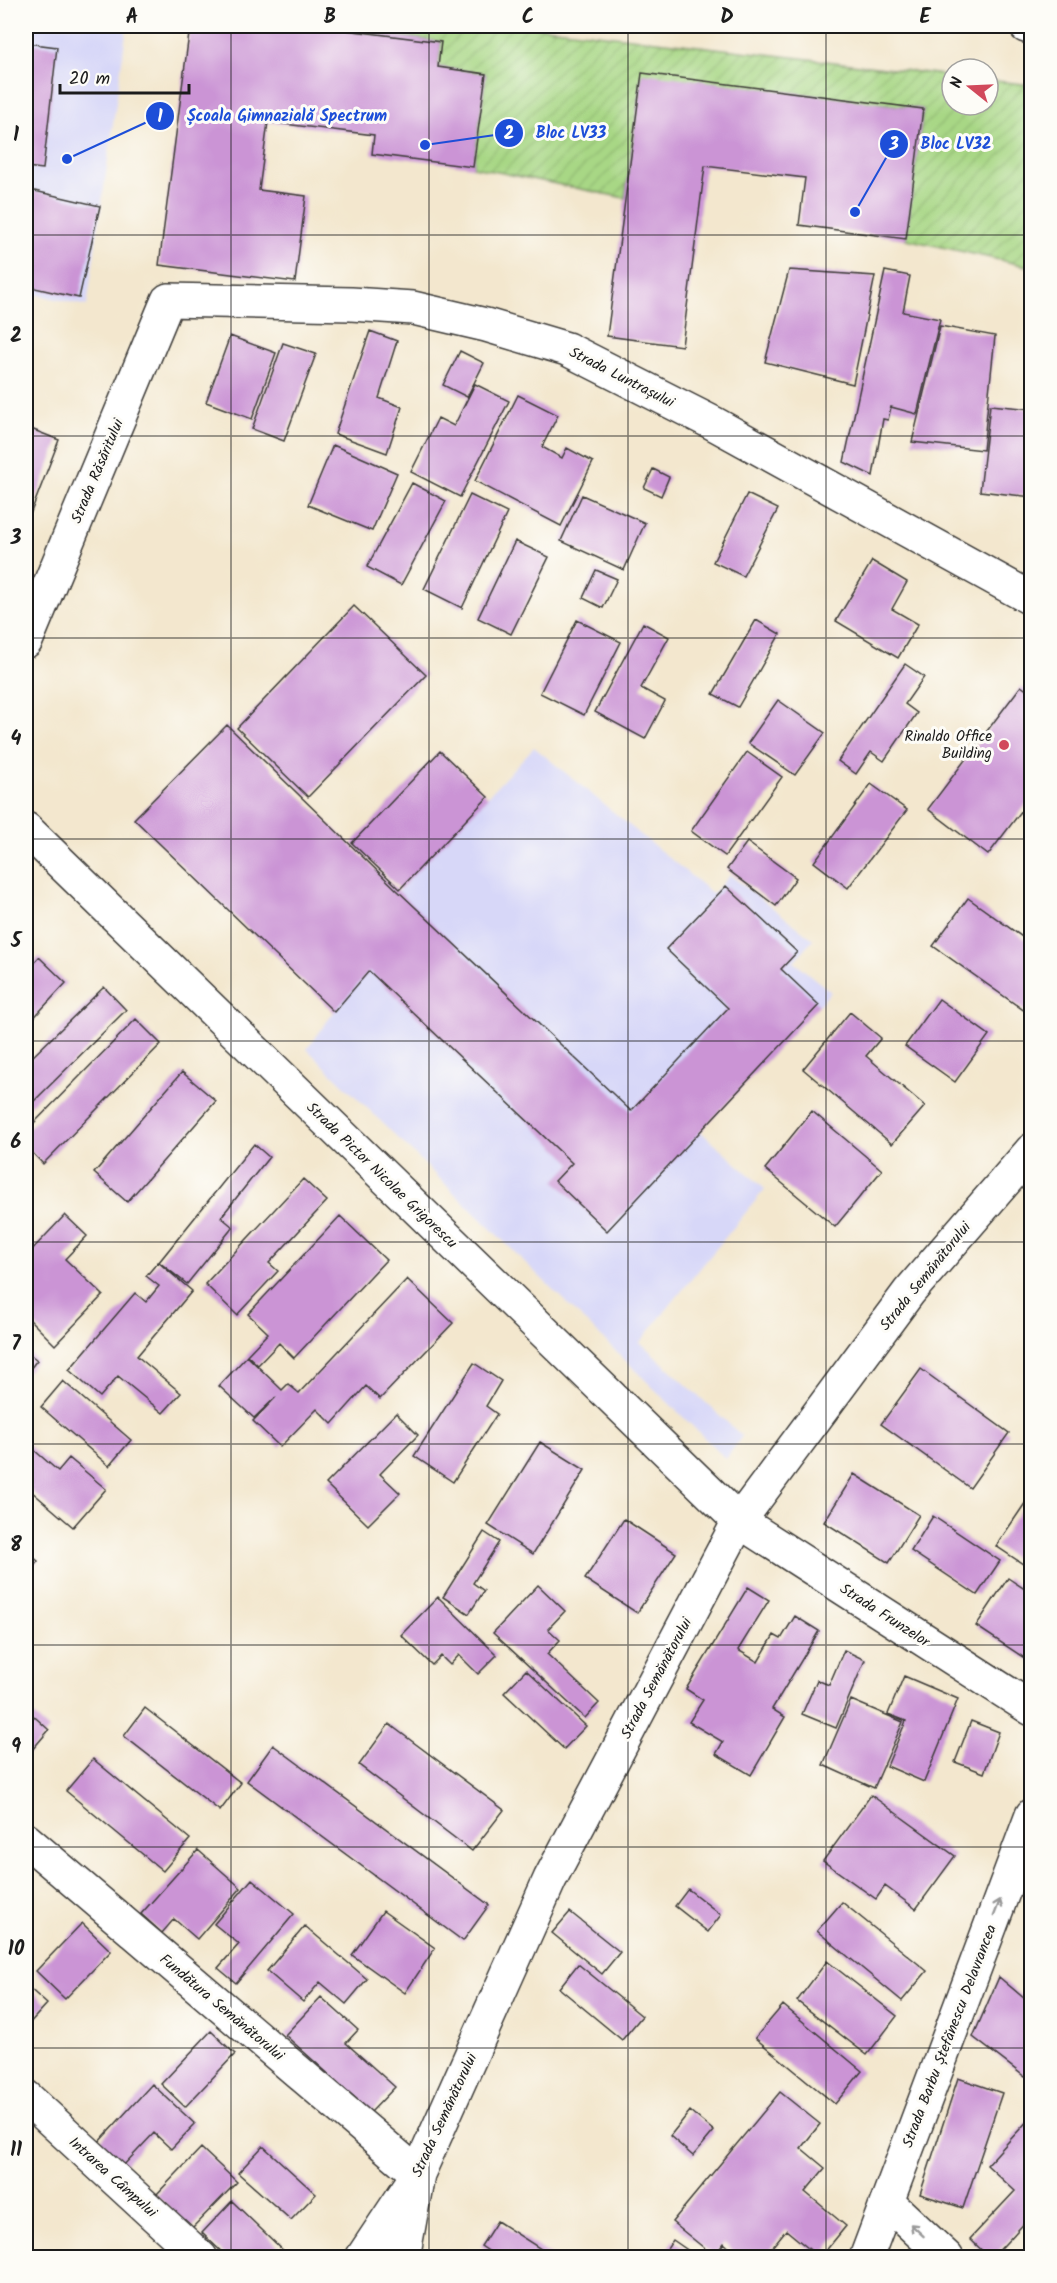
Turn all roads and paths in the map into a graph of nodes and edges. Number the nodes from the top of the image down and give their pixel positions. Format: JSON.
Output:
{"nodes":[{"id":1,"x":1026,"y":26,"type":"edge"},
{"id":2,"x":1032,"y":26,"type":"edge"},
{"id":3,"x":168,"y":300,"type":"joint"},
{"id":4,"x":1032,"y":599,"type":"edge"},
{"id":5,"x":26,"y":641,"type":"edge"},
{"id":6,"x":26,"y":829,"type":"edge"},
{"id":7,"x":1032,"y":1150,"type":"edge"},
{"id":8,"x":739,"y":1521,"type":"junction"},
{"id":9,"x":1032,"y":1709,"type":"edge"},
{"id":10,"x":1032,"y":1815,"type":"edge"},
{"id":11,"x":26,"y":1840,"type":"edge"},
{"id":12,"x":26,"y":2097,"type":"edge"},
{"id":13,"x":418,"y":2174,"type":"junction"},
{"id":14,"x":887,"y":2202,"type":"junction"},
{"id":15,"x":201,"y":2258,"type":"edge"},
{"id":16,"x":362,"y":2258,"type":"edge"},
{"id":17,"x":403,"y":2258,"type":"edge"},
{"id":18,"x":866,"y":2258,"type":"edge"},
{"id":19,"x":947,"y":2258,"type":"edge"}],
"edges":[{"from":1,"to":2,"type":"street"},
{"from":3,"to":4,"type":"street","name":"Strada Luntrașului"},
{"from":3,"to":5,"type":"street","name":"Strada Răsăritului"},
{"from":6,"to":8,"type":"street","name":"Strada Pictor Nicolae Grigorescu"},
{"from":7,"to":8,"type":"street","name":"Strada Semănătorului"},
{"from":8,"to":9,"type":"street","name":"Strada Frunzelor"},
{"from":8,"to":13,"type":"street","name":"Strada Semănătorului"},
{"from":14,"to":10,"type":"street","name":"Strada Barbu Ștefănescu Delavrancea","one_way":true},
{"from":11,"to":13,"type":"street","name":"Fundătura Semănătorului"},
{"from":12,"to":15,"type":"street","name":"Intrarea Câmpului"},
{"from":13,"to":16,"type":"street","name":"Strada Semănătorului"},
{"from":13,"to":17,"type":"street"},
{"from":14,"to":18,"type":"street","name":"Strada Barbu Ștefănescu Delavrancea"},
{"from":19,"to":14,"type":"street","one_way":true}]}
